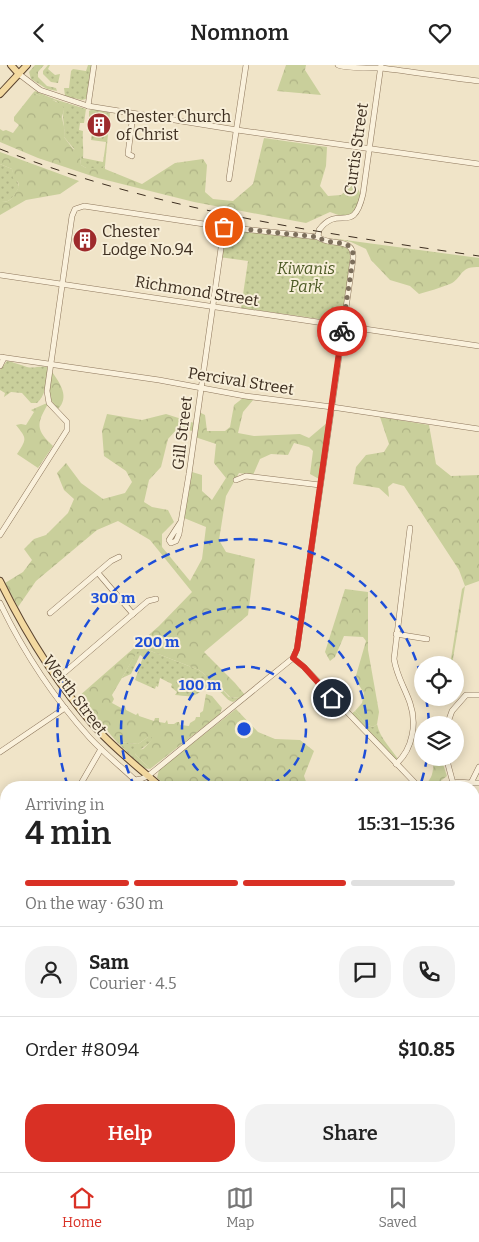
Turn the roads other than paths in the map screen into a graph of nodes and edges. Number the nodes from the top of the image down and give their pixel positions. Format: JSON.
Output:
{"nodes":[{"id":1,"x":11,"y":65,"type":"edge"},
{"id":2,"x":27,"y":65,"type":"edge"},
{"id":3,"x":94,"y":65,"type":"edge"},
{"id":4,"x":246,"y":65,"type":"edge"},
{"id":5,"x":338,"y":65,"type":"edge"},
{"id":6,"x":380,"y":67,"type":"edge"},
{"id":7,"x":19,"y":74,"type":"junction"},
{"id":8,"x":479,"y":81,"type":"edge"},
{"id":9,"x":0,"y":94,"type":"edge"},
{"id":10,"x":88,"y":106,"type":"junction"},
{"id":11,"x":133,"y":114,"type":"junction"},
{"id":12,"x":237,"y":130,"type":"junction"},
{"id":13,"x":369,"y":148,"type":"junction"},
{"id":14,"x":132,"y":156,"type":"dead end"},
{"id":15,"x":479,"y":165,"type":"edge"},
{"id":16,"x":229,"y":179,"type":"dead end"},
{"id":17,"x":224,"y":227,"type":"junction"},
{"id":18,"x":318,"y":237,"type":"junction"},
{"id":19,"x":0,"y":275,"type":"edge"},
{"id":20,"x":62,"y":284,"type":"junction"},
{"id":21,"x":212,"y":306,"type":"junction"},
{"id":22,"x":343,"y":326,"type":"junction"},
{"id":23,"x":479,"y":346,"type":"edge"},
{"id":24,"x":2,"y":357,"type":"edge"},
{"id":25,"x":51,"y":365,"type":"junction"},
{"id":26,"x":0,"y":366,"type":"edge"},
{"id":27,"x":200,"y":388,"type":"junction"},
{"id":28,"x":332,"y":407,"type":"junction"},
{"id":29,"x":479,"y":429,"type":"edge"},
{"id":30,"x":236,"y":481,"type":"dead end"},
{"id":31,"x":320,"y":485,"type":"junction"},
{"id":32,"x":180,"y":523,"type":"dead end"},
{"id":33,"x":410,"y":528,"type":"dead end"},
{"id":34,"x":0,"y":535,"type":"edge"},
{"id":35,"x":119,"y":557,"type":"dead end"},
{"id":36,"x":98,"y":573,"type":"junction"},
{"id":37,"x":0,"y":581,"type":"edge"},
{"id":38,"x":156,"y":599,"type":"dead end"},
{"id":39,"x":0,"y":603,"type":"edge"},
{"id":40,"x":50,"y":613,"type":"dead end"},
{"id":41,"x":133,"y":614,"type":"junction"},
{"id":42,"x":396,"y":634,"type":"junction"},
{"id":43,"x":428,"y":639,"type":"dead end"},
{"id":44,"x":293,"y":658,"type":"junction"},
{"id":45,"x":57,"y":679,"type":"junction"},
{"id":46,"x":479,"y":695,"type":"edge"},
{"id":47,"x":65,"y":707,"type":"junction"},
{"id":48,"x":450,"y":716,"type":"edge"},
{"id":49,"x":101,"y":749,"type":"junction"},
{"id":50,"x":0,"y":752,"type":"edge"},
{"id":51,"x":396,"y":764,"type":"junction"},
{"id":52,"x":448,"y":766,"type":"edge"},
{"id":53,"x":479,"y":767,"type":"edge"},
{"id":54,"x":148,"y":776,"type":"junction"},
{"id":55,"x":82,"y":781,"type":"edge"},
{"id":56,"x":154,"y":781,"type":"edge"},
{"id":57,"x":413,"y":781,"type":"edge"},
{"id":58,"x":451,"y":781,"type":"edge"},
{"id":59,"x":471,"y":781,"type":"edge"}],
"edges":[{"from":1,"to":7,"type":"main road"},
{"from":2,"to":7,"type":"main road"},
{"from":3,"to":10,"type":"street"},
{"from":4,"to":12,"type":"street"},
{"from":5,"to":6,"type":"street"},
{"from":6,"to":8,"type":"street"},
{"from":6,"to":13,"type":"street","name":"Curtis Street"},
{"from":7,"to":9,"type":"main road"},
{"from":7,"to":10,"type":"street"},
{"from":10,"to":11,"type":"street"},
{"from":11,"to":12,"type":"street"},
{"from":11,"to":14,"type":"street"},
{"from":12,"to":13,"type":"street"},
{"from":12,"to":16,"type":"street"},
{"from":13,"to":15,"type":"street"},
{"from":13,"to":18,"type":"street","name":"Curtis Street"},
{"from":17,"to":18,"type":"street"},
{"from":17,"to":20,"type":"street"},
{"from":17,"to":21,"type":"street","name":"Gill Street"},
{"from":18,"to":22,"type":"street"},
{"from":19,"to":20,"type":"street","name":"Richmond Street"},
{"from":20,"to":21,"type":"street","name":"Richmond Street"},
{"from":20,"to":25,"type":"street"},
{"from":21,"to":22,"type":"street","name":"Richmond Street"},
{"from":21,"to":27,"type":"street","name":"Gill Street"},
{"from":22,"to":23,"type":"street","name":"Richmond Street"},
{"from":22,"to":28,"type":"street"},
{"from":24,"to":25,"type":"street","name":"Percival Street"},
{"from":24,"to":26,"type":"street"},
{"from":25,"to":27,"type":"street","name":"Percival Street"},
{"from":25,"to":34,"type":"street"},
{"from":27,"to":28,"type":"street","name":"Percival Street"},
{"from":27,"to":32,"type":"street","name":"Gill Street"},
{"from":28,"to":29,"type":"street","name":"Percival Street"},
{"from":28,"to":31,"type":"street"},
{"from":30,"to":31,"type":"street"},
{"from":31,"to":44,"type":"street"},
{"from":33,"to":42,"type":"street"},
{"from":35,"to":36,"type":"street"},
{"from":36,"to":40,"type":"street"},
{"from":36,"to":41,"type":"street"},
{"from":37,"to":45,"type":"main road"},
{"from":38,"to":41,"type":"street"},
{"from":39,"to":47,"type":"street","name":"Werth Street"},
{"from":41,"to":45,"type":"street"},
{"from":42,"to":43,"type":"street"},
{"from":42,"to":51,"type":"street"},
{"from":44,"to":51,"type":"street"},
{"from":44,"to":54,"type":"street"},
{"from":45,"to":54,"type":"main road"},
{"from":46,"to":48,"type":"street"},
{"from":47,"to":49,"type":"street","name":"Werth Street"},
{"from":47,"to":50,"type":"street"},
{"from":49,"to":54,"type":"street","name":"Werth Street"},
{"from":49,"to":55,"type":"street"},
{"from":51,"to":57,"type":"street"},
{"from":52,"to":58,"type":"street"},
{"from":53,"to":59,"type":"street"},
{"from":54,"to":56,"type":"main road"}]}
